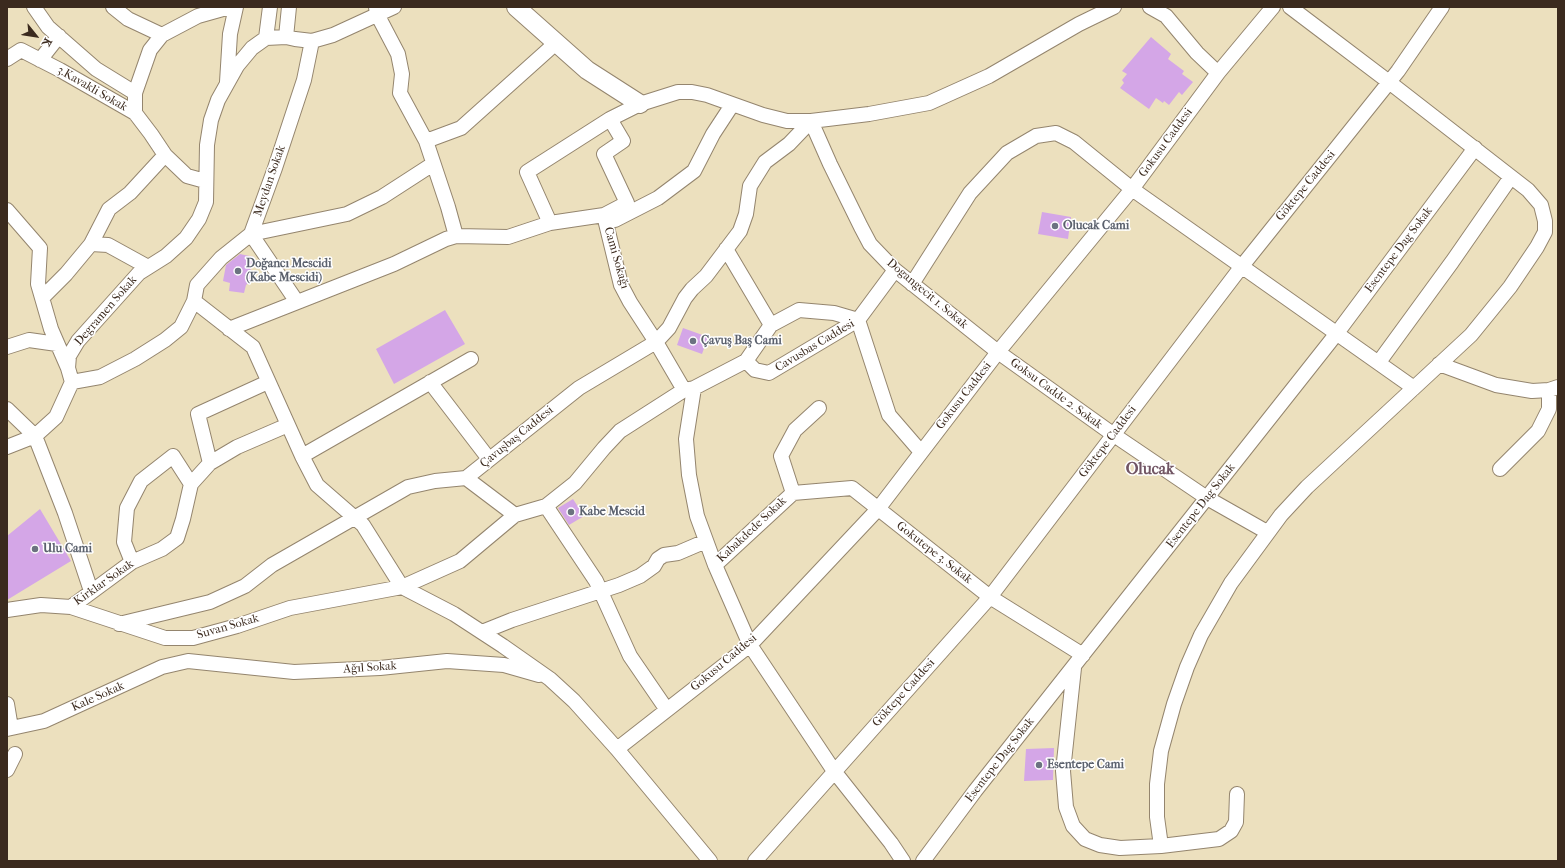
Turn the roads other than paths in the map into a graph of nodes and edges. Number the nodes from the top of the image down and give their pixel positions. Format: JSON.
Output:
{"nodes":[{"id":1,"x":34,"y":7,"type":"edge"},
{"id":2,"x":113,"y":7,"type":"edge"},
{"id":3,"x":230,"y":7,"type":"edge"},
{"id":4,"x":236,"y":7,"type":"edge"},
{"id":5,"x":270,"y":7,"type":"edge"},
{"id":6,"x":289,"y":7,"type":"edge"},
{"id":7,"x":394,"y":7,"type":"edge"},
{"id":8,"x":516,"y":7,"type":"edge"},
{"id":9,"x":1114,"y":7,"type":"edge"},
{"id":10,"x":1150,"y":7,"type":"edge"},
{"id":11,"x":1273,"y":7,"type":"edge"},
{"id":12,"x":1290,"y":7,"type":"edge"},
{"id":13,"x":1442,"y":7,"type":"edge"},
{"id":14,"x":196,"y":11,"type":"edge"},
{"id":15,"x":376,"y":11,"type":"edge"},
{"id":16,"x":162,"y":35,"type":"junction"},
{"id":17,"x":59,"y":36,"type":"junction"},
{"id":18,"x":286,"y":37,"type":"junction"},
{"id":19,"x":266,"y":38,"type":"junction"},
{"id":20,"x":312,"y":41,"type":"junction"},
{"id":21,"x":557,"y":42,"type":"junction"},
{"id":22,"x":7,"y":59,"type":"edge"},
{"id":23,"x":40,"y":60,"type":"junction"},
{"id":24,"x":1218,"y":73,"type":"junction"},
{"id":25,"x":1389,"y":82,"type":"junction"},
{"id":26,"x":226,"y":86,"type":"junction"},
{"id":27,"x":134,"y":93,"type":"junction"},
{"id":28,"x":640,"y":104,"type":"junction"},
{"id":29,"x":732,"y":105,"type":"junction"},
{"id":30,"x":135,"y":113,"type":"junction"},
{"id":31,"x":610,"y":118,"type":"junction"},
{"id":32,"x":811,"y":121,"type":"junction"},
{"id":33,"x":426,"y":141,"type":"junction"},
{"id":34,"x":1475,"y":148,"type":"junction"},
{"id":35,"x":165,"y":155,"type":"junction"},
{"id":36,"x":433,"y":164,"type":"junction"},
{"id":37,"x":1511,"y":177,"type":"junction"},
{"id":38,"x":206,"y":181,"type":"junction"},
{"id":39,"x":1132,"y":189,"type":"junction"},
{"id":40,"x":7,"y":210,"type":"edge"},
{"id":41,"x":605,"y":220,"type":"junction"},
{"id":42,"x":550,"y":223,"type":"junction"},
{"id":43,"x":251,"y":234,"type":"junction"},
{"id":44,"x":456,"y":236,"type":"junction"},
{"id":45,"x":91,"y":244,"type":"junction"},
{"id":46,"x":726,"y":249,"type":"junction"},
{"id":47,"x":1242,"y":266,"type":"junction"},
{"id":48,"x":148,"y":267,"type":"junction"},
{"id":49,"x":895,"y":270,"type":"junction"},
{"id":50,"x":912,"y":284,"type":"junction"},
{"id":51,"x":42,"y":298,"type":"junction"},
{"id":52,"x":194,"y":301,"type":"junction"},
{"id":53,"x":297,"y":302,"type":"junction"},
{"id":54,"x":858,"y":320,"type":"junction"},
{"id":55,"x":771,"y":325,"type":"junction"},
{"id":56,"x":229,"y":329,"type":"junction"},
{"id":57,"x":1337,"y":332,"type":"junction"},
{"id":58,"x":656,"y":342,"type":"junction"},
{"id":59,"x":57,"y":344,"type":"junction"},
{"id":60,"x":7,"y":347,"type":"edge"},
{"id":61,"x":998,"y":352,"type":"junction"},
{"id":62,"x":471,"y":359,"type":"dead end"},
{"id":63,"x":746,"y":361,"type":"junction"},
{"id":64,"x":1379,"y":362,"type":"junction"},
{"id":65,"x":1439,"y":364,"type":"junction"},
{"id":66,"x":68,"y":368,"type":"junction"},
{"id":67,"x":72,"y":382,"type":"junction"},
{"id":68,"x":268,"y":382,"type":"junction"},
{"id":69,"x":430,"y":382,"type":"junction"},
{"id":70,"x":1414,"y":388,"type":"junction"},
{"id":71,"x":1554,"y":388,"type":"edge"},
{"id":72,"x":689,"y":389,"type":"junction"},
{"id":73,"x":819,"y":408,"type":"dead end"},
{"id":74,"x":7,"y":409,"type":"edge"},
{"id":75,"x":288,"y":425,"type":"junction"},
{"id":76,"x":1114,"y":435,"type":"junction"},
{"id":77,"x":35,"y":436,"type":"junction"},
{"id":78,"x":7,"y":447,"type":"edge"},
{"id":79,"x":921,"y":452,"type":"junction"},
{"id":80,"x":302,"y":456,"type":"junction"},
{"id":81,"x":489,"y":459,"type":"junction"},
{"id":82,"x":210,"y":463,"type":"junction"},
{"id":83,"x":1500,"y":470,"type":"dead end"},
{"id":84,"x":466,"y":478,"type":"junction"},
{"id":85,"x":191,"y":484,"type":"junction"},
{"id":86,"x":793,"y":493,"type":"junction"},
{"id":87,"x":1207,"y":498,"type":"junction"},
{"id":88,"x":546,"y":506,"type":"junction"},
{"id":89,"x":878,"y":509,"type":"junction"},
{"id":90,"x":515,"y":515,"type":"junction"},
{"id":91,"x":354,"y":517,"type":"junction"},
{"id":92,"x":1267,"y":532,"type":"junction"},
{"id":93,"x":706,"y":541,"type":"junction"},
{"id":94,"x":132,"y":562,"type":"junction"},
{"id":95,"x":715,"y":565,"type":"junction"},
{"id":96,"x":402,"y":587,"type":"junction"},
{"id":97,"x":91,"y":591,"type":"junction"},
{"id":98,"x":601,"y":591,"type":"junction"},
{"id":99,"x":990,"y":597,"type":"junction"},
{"id":100,"x":70,"y":607,"type":"junction"},
{"id":101,"x":7,"y":610,"type":"edge"},
{"id":102,"x":120,"y":624,"type":"junction"},
{"id":103,"x":482,"y":632,"type":"junction"},
{"id":104,"x":184,"y":638,"type":"junction"},
{"id":105,"x":750,"y":645,"type":"junction"},
{"id":106,"x":1083,"y":655,"type":"junction"},
{"id":107,"x":188,"y":661,"type":"junction"},
{"id":108,"x":1074,"y":667,"type":"junction"},
{"id":109,"x":550,"y":679,"type":"junction"},
{"id":110,"x":7,"y":704,"type":"edge"},
{"id":111,"x":667,"y":710,"type":"junction"},
{"id":112,"x":9,"y":729,"type":"edge"},
{"id":113,"x":617,"y":749,"type":"junction"},
{"id":114,"x":15,"y":754,"type":"dead end"},
{"id":115,"x":7,"y":770,"type":"edge"},
{"id":116,"x":834,"y":771,"type":"junction"},
{"id":117,"x":1237,"y":794,"type":"dead end"},
{"id":118,"x":1161,"y":846,"type":"junction"},
{"id":119,"x":710,"y":861,"type":"edge"},
{"id":120,"x":755,"y":861,"type":"edge"},
{"id":121,"x":903,"y":861,"type":"edge"},
{"id":122,"x":923,"y":861,"type":"edge"}],
"edges":[{"from":1,"to":17,"type":"street"},
{"from":2,"to":16,"type":"street"},
{"from":3,"to":14,"type":"street"},
{"from":4,"to":26,"type":"street"},
{"from":5,"to":19,"type":"street"},
{"from":6,"to":18,"type":"street"},
{"from":7,"to":15,"type":"street"},
{"from":8,"to":21,"type":"street"},
{"from":9,"to":32,"type":"street"},
{"from":10,"to":24,"type":"street"},
{"from":11,"to":24,"type":"street","name":"Gokusu Caddesi"},
{"from":12,"to":25,"type":"street"},
{"from":13,"to":25,"type":"street","name":"Göktepe Caddesi"},
{"from":14,"to":16,"type":"street"},
{"from":15,"to":20,"type":"street"},
{"from":15,"to":33,"type":"street"},
{"from":16,"to":27,"type":"street"},
{"from":17,"to":23,"type":"street"},
{"from":17,"to":27,"type":"street"},
{"from":18,"to":19,"type":"street"},
{"from":18,"to":20,"type":"street"},
{"from":19,"to":26,"type":"street","name":"Degramen Sokak"},
{"from":20,"to":43,"type":"street","name":"Meydan Sokak"},
{"from":21,"to":28,"type":"street"},
{"from":21,"to":33,"type":"street"},
{"from":22,"to":23,"type":"street","name":"3.Kavakli Sokak"},
{"from":23,"to":30,"type":"street","name":"3.Kavakli Sokak"},
{"from":24,"to":39,"type":"street","name":"Gokusu Caddesi"},
{"from":25,"to":34,"type":"street"},
{"from":25,"to":47,"type":"street","name":"Göktepe Caddesi"},
{"from":26,"to":38,"type":"street","name":"Degramen Sokak"},
{"from":27,"to":30,"type":"street"},
{"from":28,"to":29,"type":"street"},
{"from":28,"to":31,"type":"street"},
{"from":29,"to":32,"type":"street"},
{"from":29,"to":41,"type":"street"},
{"from":30,"to":35,"type":"street"},
{"from":31,"to":41,"type":"street","name":"Cami Sokağı"},
{"from":31,"to":42,"type":"street"},
{"from":32,"to":46,"type":"street","name":"Çavuşbaş Caddesi"},
{"from":32,"to":49,"type":"street","name":"Dogangecit 1. Sokak"},
{"from":33,"to":36,"type":"street"},
{"from":34,"to":37,"type":"street"},
{"from":34,"to":57,"type":"street","name":"Esentepe Dag Sokak"},
{"from":35,"to":38,"type":"street"},
{"from":35,"to":45,"type":"street"},
{"from":36,"to":43,"type":"street"},
{"from":36,"to":44,"type":"street"},
{"from":37,"to":64,"type":"street"},
{"from":37,"to":65,"type":"street"},
{"from":38,"to":48,"type":"street","name":"Degramen Sokak"},
{"from":39,"to":47,"type":"street"},
{"from":39,"to":50,"type":"street"},
{"from":39,"to":61,"type":"street","name":"Gokusu Caddesi"},
{"from":40,"to":51,"type":"street"},
{"from":41,"to":42,"type":"street"},
{"from":41,"to":58,"type":"street","name":"Cami Sokağı"},
{"from":42,"to":44,"type":"street"},
{"from":43,"to":52,"type":"street"},
{"from":43,"to":53,"type":"street"},
{"from":44,"to":53,"type":"street"},
{"from":45,"to":48,"type":"street"},
{"from":45,"to":51,"type":"street"},
{"from":46,"to":55,"type":"street"},
{"from":46,"to":58,"type":"street","name":"Çavuşbaş Caddesi"},
{"from":47,"to":57,"type":"street"},
{"from":47,"to":76,"type":"street","name":"Göktepe Caddesi"},
{"from":48,"to":66,"type":"street","name":"Degramen Sokak"},
{"from":49,"to":50,"type":"street","name":"Dogangecit 1. Sokak"},
{"from":49,"to":54,"type":"street","name":"Cavusbas Caddesi"},
{"from":50,"to":61,"type":"street","name":"Dogangecit 1. Sokak"},
{"from":51,"to":59,"type":"street"},
{"from":52,"to":56,"type":"street"},
{"from":52,"to":67,"type":"street"},
{"from":53,"to":56,"type":"street"},
{"from":54,"to":55,"type":"street"},
{"from":54,"to":63,"type":"street","name":"Cavusbas Caddesi"},
{"from":54,"to":79,"type":"street"},
{"from":55,"to":63,"type":"street"},
{"from":56,"to":68,"type":"street"},
{"from":57,"to":64,"type":"street"},
{"from":57,"to":87,"type":"street","name":"Esentepe Dag Sokak"},
{"from":58,"to":72,"type":"street","name":"Cami Sokağı"},
{"from":58,"to":81,"type":"street","name":"Çavuşbaş Caddesi"},
{"from":59,"to":60,"type":"street"},
{"from":59,"to":66,"type":"street"},
{"from":61,"to":76,"type":"street","name":"Goksu Cadde 2. Sokak"},
{"from":61,"to":79,"type":"street","name":"Gokusu Caddesi"},
{"from":62,"to":69,"type":"street"},
{"from":63,"to":72,"type":"street"},
{"from":64,"to":70,"type":"street"},
{"from":65,"to":70,"type":"street"},
{"from":65,"to":71,"type":"street"},
{"from":66,"to":67,"type":"street"},
{"from":67,"to":77,"type":"street"},
{"from":68,"to":75,"type":"street"},
{"from":68,"to":82,"type":"street"},
{"from":69,"to":80,"type":"street"},
{"from":69,"to":81,"type":"street"},
{"from":70,"to":92,"type":"street"},
{"from":71,"to":83,"type":"street"},
{"from":72,"to":88,"type":"street"},
{"from":72,"to":93,"type":"street"},
{"from":73,"to":86,"type":"street"},
{"from":74,"to":77,"type":"street"},
{"from":75,"to":80,"type":"street"},
{"from":75,"to":82,"type":"street"},
{"from":76,"to":87,"type":"street","name":"Goksu Cadde 2. Sokak"},
{"from":76,"to":99,"type":"street","name":"Göktepe Caddesi"},
{"from":77,"to":78,"type":"street"},
{"from":77,"to":97,"type":"street"},
{"from":79,"to":89,"type":"street","name":"Gokusu Caddesi"},
{"from":80,"to":91,"type":"street"},
{"from":81,"to":84,"type":"street","name":"Çavuşbaş Caddesi"},
{"from":82,"to":85,"type":"street"},
{"from":84,"to":90,"type":"street"},
{"from":84,"to":91,"type":"street"},
{"from":85,"to":94,"type":"street","name":"Kirklar Sokak"},
{"from":85,"to":94,"type":"street"},
{"from":86,"to":89,"type":"street","name":"Kabakdede Sokak"},
{"from":86,"to":95,"type":"street","name":"Kabakdede Sokak"},
{"from":87,"to":92,"type":"street","name":"Goksu Cadde 2. Sokak"},
{"from":87,"to":106,"type":"street","name":"Esentepe Dag Sokak"},
{"from":88,"to":90,"type":"street"},
{"from":88,"to":98,"type":"street"},
{"from":89,"to":99,"type":"street","name":"Gokutepe 3. Sokak"},
{"from":89,"to":105,"type":"street","name":"Gokusu Caddesi"},
{"from":90,"to":96,"type":"street"},
{"from":91,"to":96,"type":"street"},
{"from":91,"to":102,"type":"street"},
{"from":92,"to":118,"type":"street"},
{"from":93,"to":95,"type":"street"},
{"from":93,"to":98,"type":"street"},
{"from":94,"to":97,"type":"street","name":"Kirklar Sokak"},
{"from":95,"to":105,"type":"street"},
{"from":96,"to":103,"type":"street"},
{"from":96,"to":104,"type":"street","name":"Suvan Sokak"},
{"from":97,"to":100,"type":"street","name":"Kirklar Sokak"},
{"from":98,"to":103,"type":"street"},
{"from":98,"to":111,"type":"street"},
{"from":99,"to":106,"type":"street","name":"Gokutepe 3. Sokak"},
{"from":99,"to":116,"type":"street","name":"Göktepe Caddesi"},
{"from":100,"to":101,"type":"street","name":"Suvan Sokak"},
{"from":100,"to":102,"type":"street","name":"Suvan Sokak"},
{"from":102,"to":104,"type":"street","name":"Suvan Sokak"},
{"from":103,"to":109,"type":"street"},
{"from":104,"to":107,"type":"street"},
{"from":105,"to":111,"type":"street","name":"Gokusu Caddesi"},
{"from":105,"to":116,"type":"street"},
{"from":106,"to":108,"type":"street","name":"Esentepe Dag Sokak"},
{"from":107,"to":109,"type":"street","name":"Ağıl Sokak"},
{"from":107,"to":112,"type":"street","name":"Kale Sokak"},
{"from":108,"to":118,"type":"street"},
{"from":108,"to":122,"type":"street","name":"Esentepe Dag Sokak"},
{"from":109,"to":113,"type":"street"},
{"from":110,"to":112,"type":"street"},
{"from":111,"to":113,"type":"street","name":"Gokusu Caddesi"},
{"from":113,"to":119,"type":"street"},
{"from":114,"to":115,"type":"street"},
{"from":116,"to":120,"type":"street","name":"Göktepe Caddesi"},
{"from":116,"to":121,"type":"street"},
{"from":117,"to":118,"type":"street"}]}
